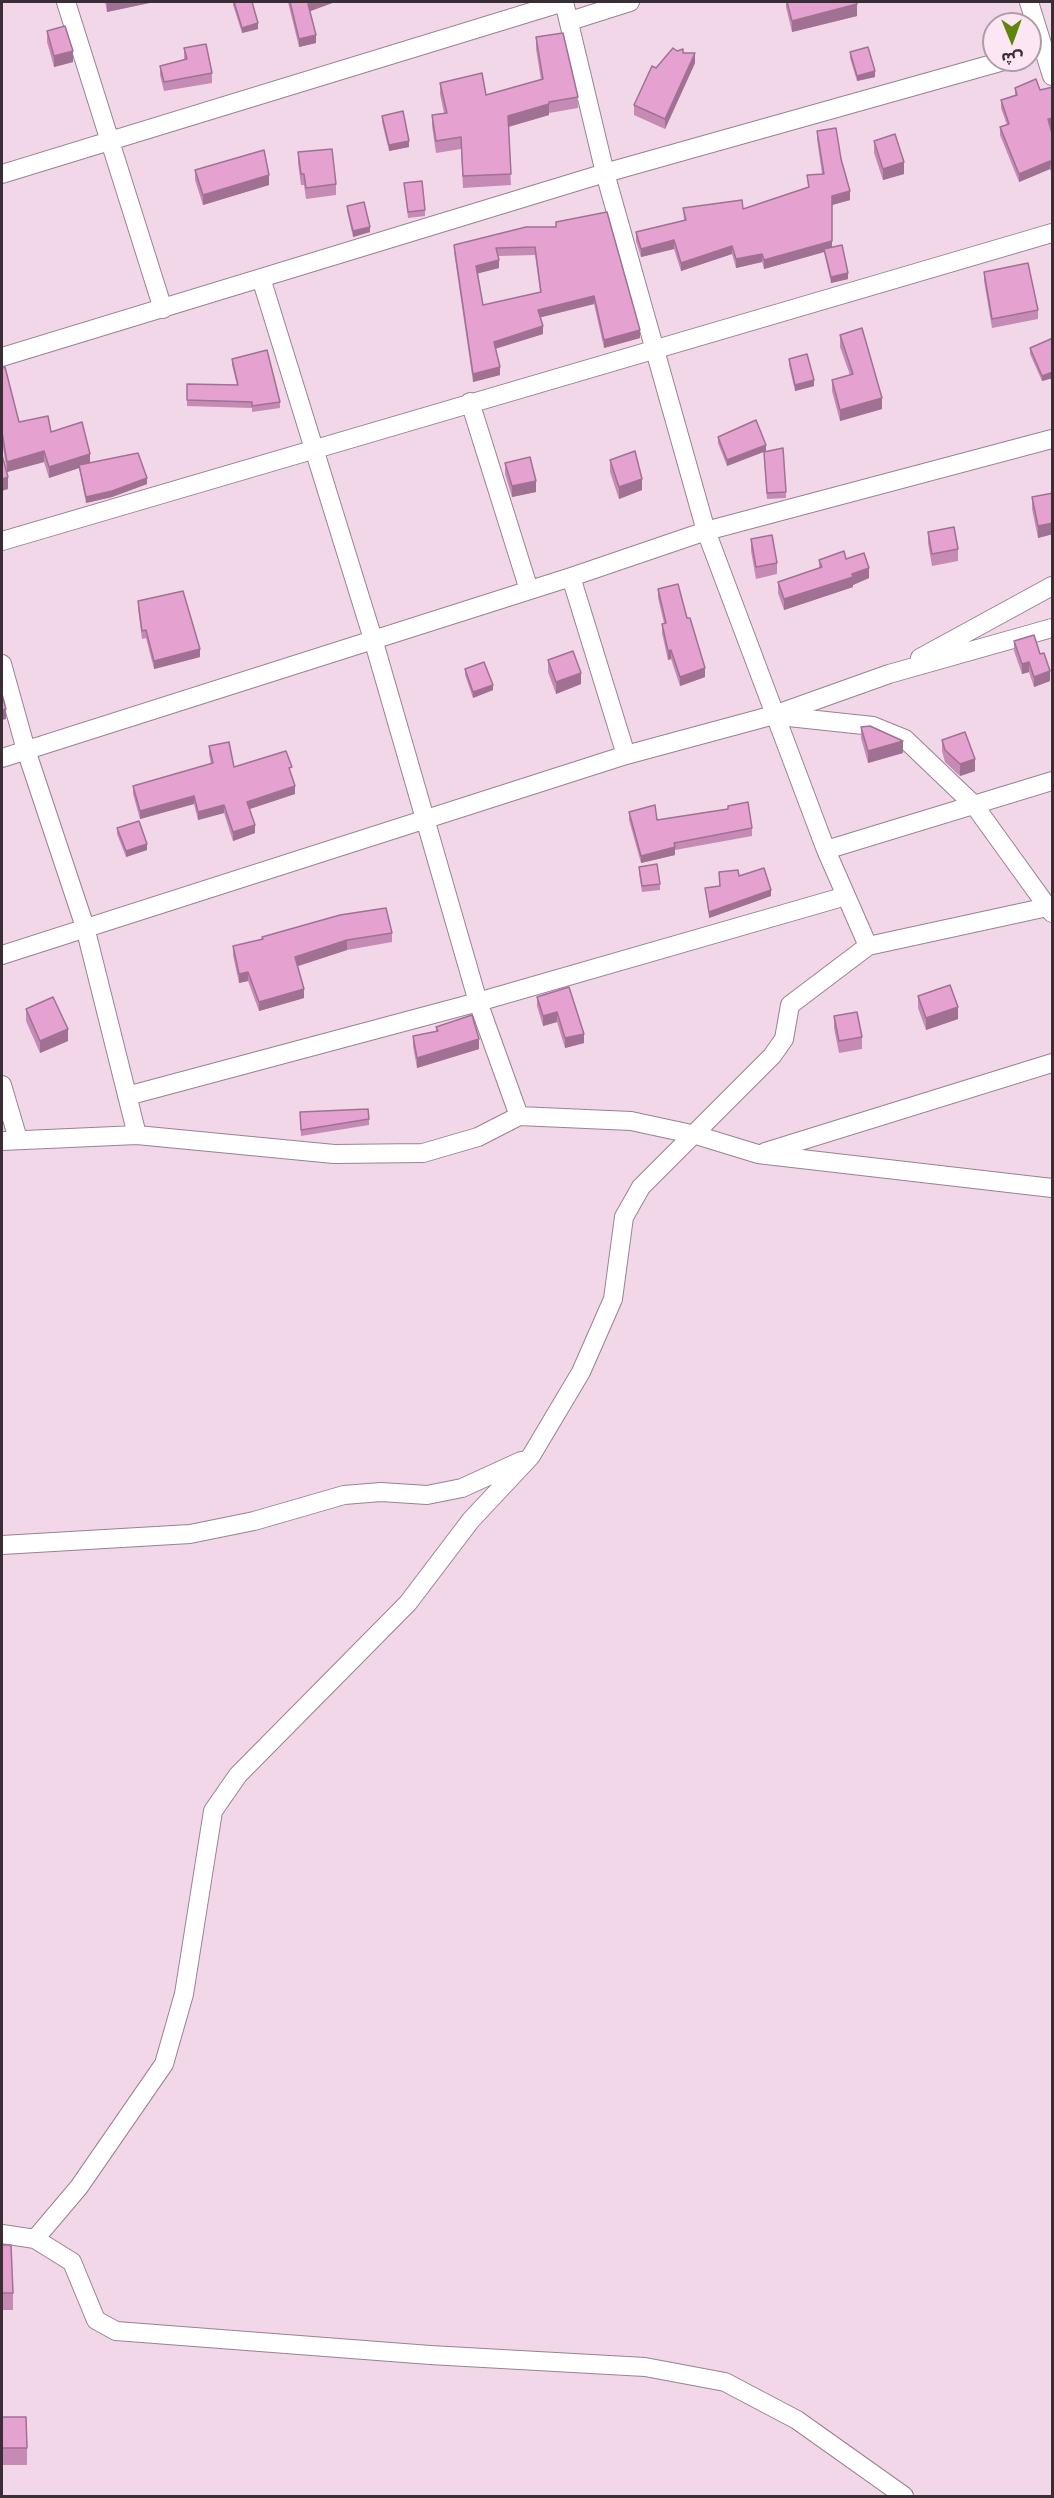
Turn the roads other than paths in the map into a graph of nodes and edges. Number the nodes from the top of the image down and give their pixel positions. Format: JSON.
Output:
{"nodes":[{"id":1,"x":66,"y":2,"type":"edge"},
{"id":2,"x":564,"y":2,"type":"edge"},
{"id":3,"x":630,"y":2,"type":"edge"},
{"id":4,"x":570,"y":21,"type":"junction"},
{"id":5,"x":1042,"y":60,"type":"edge"},
{"id":6,"x":982,"y":67,"type":"edge"},
{"id":7,"x":1053,"y":76,"type":"edge"},
{"id":8,"x":109,"y":141,"type":"junction"},
{"id":9,"x":605,"y":173,"type":"junction"},
{"id":10,"x":2,"y":174,"type":"edge"},
{"id":11,"x":1053,"y":233,"type":"edge"},
{"id":12,"x":261,"y":278,"type":"junction"},
{"id":13,"x":163,"y":309,"type":"junction"},
{"id":14,"x":657,"y":349,"type":"junction"},
{"id":15,"x":2,"y":357,"type":"edge"},
{"id":16,"x":470,"y":402,"type":"junction"},
{"id":17,"x":1053,"y":439,"type":"edge"},
{"id":18,"x":314,"y":447,"type":"junction"},
{"id":19,"x":706,"y":531,"type":"junction"},
{"id":20,"x":2,"y":541,"type":"edge"},
{"id":21,"x":572,"y":577,"type":"junction"},
{"id":22,"x":1053,"y":586,"type":"edge"},
{"id":23,"x":529,"y":590,"type":"junction"},
{"id":24,"x":1053,"y":628,"type":"edge"},
{"id":25,"x":373,"y":639,"type":"junction"},
{"id":26,"x":2,"y":664,"type":"edge"},
{"id":27,"x":889,"y":674,"type":"junction"},
{"id":28,"x":774,"y":715,"type":"junction"},
{"id":29,"x":26,"y":750,"type":"junction"},
{"id":30,"x":626,"y":755,"type":"junction"},
{"id":31,"x":2,"y":758,"type":"edge"},
{"id":32,"x":1053,"y":781,"type":"edge"},
{"id":33,"x":974,"y":805,"type":"junction"},
{"id":34,"x":426,"y":818,"type":"junction"},
{"id":35,"x":826,"y":850,"type":"junction"},
{"id":36,"x":846,"y":896,"type":"junction"},
{"id":37,"x":1050,"y":909,"type":"edge"},
{"id":38,"x":85,"y":927,"type":"junction"},
{"id":39,"x":868,"y":946,"type":"junction"},
{"id":40,"x":2,"y":955,"type":"edge"},
{"id":41,"x":478,"y":1002,"type":"junction"},
{"id":42,"x":1053,"y":1063,"type":"edge"},
{"id":43,"x":2,"y":1085,"type":"edge"},
{"id":44,"x":127,"y":1096,"type":"junction"},
{"id":45,"x":519,"y":1116,"type":"junction"},
{"id":46,"x":696,"y":1134,"type":"junction"},
{"id":47,"x":137,"y":1135,"type":"junction"},
{"id":48,"x":10,"y":1140,"type":"edge"},
{"id":49,"x":758,"y":1155,"type":"junction"},
{"id":50,"x":1053,"y":1188,"type":"edge"},
{"id":51,"x":531,"y":1456,"type":"junction"},
{"id":52,"x":2,"y":1545,"type":"edge"},
{"id":53,"x":2,"y":2234,"type":"edge"},
{"id":54,"x":35,"y":2239,"type":"junction"},
{"id":55,"x":904,"y":2496,"type":"edge"}],
"edges":[{"from":1,"to":8,"type":"street"},
{"from":2,"to":4,"type":"street"},
{"from":2,"to":8,"type":"street"},
{"from":3,"to":4,"type":"street"},
{"from":4,"to":9,"type":"street"},
{"from":5,"to":7,"type":"street"},
{"from":6,"to":9,"type":"street"},
{"from":8,"to":10,"type":"street"},
{"from":8,"to":13,"type":"street"},
{"from":9,"to":12,"type":"street"},
{"from":9,"to":14,"type":"street"},
{"from":11,"to":14,"type":"street"},
{"from":12,"to":13,"type":"street"},
{"from":12,"to":18,"type":"street"},
{"from":13,"to":15,"type":"street"},
{"from":14,"to":16,"type":"street"},
{"from":14,"to":19,"type":"street"},
{"from":16,"to":18,"type":"street"},
{"from":16,"to":23,"type":"street"},
{"from":17,"to":19,"type":"street"},
{"from":18,"to":20,"type":"street"},
{"from":18,"to":25,"type":"street"},
{"from":19,"to":21,"type":"street"},
{"from":19,"to":28,"type":"street"},
{"from":21,"to":23,"type":"street"},
{"from":21,"to":30,"type":"street"},
{"from":22,"to":27,"type":"street"},
{"from":23,"to":25,"type":"street"},
{"from":24,"to":27,"type":"street"},
{"from":25,"to":29,"type":"street"},
{"from":25,"to":34,"type":"street"},
{"from":26,"to":29,"type":"street"},
{"from":27,"to":28,"type":"street"},
{"from":28,"to":30,"type":"street"},
{"from":28,"to":33,"type":"street"},
{"from":28,"to":35,"type":"street"},
{"from":29,"to":31,"type":"street"},
{"from":29,"to":38,"type":"street"},
{"from":30,"to":34,"type":"street"},
{"from":32,"to":33,"type":"street"},
{"from":33,"to":35,"type":"street"},
{"from":33,"to":37,"type":"street"},
{"from":34,"to":38,"type":"street"},
{"from":34,"to":41,"type":"street"},
{"from":35,"to":36,"type":"street"},
{"from":36,"to":39,"type":"street"},
{"from":36,"to":41,"type":"street"},
{"from":37,"to":39,"type":"street"},
{"from":38,"to":40,"type":"street"},
{"from":38,"to":44,"type":"street"},
{"from":39,"to":46,"type":"street"},
{"from":41,"to":44,"type":"street"},
{"from":41,"to":45,"type":"street"},
{"from":42,"to":49,"type":"street"},
{"from":43,"to":48,"type":"street"},
{"from":44,"to":47,"type":"street"},
{"from":45,"to":46,"type":"street"},
{"from":45,"to":47,"type":"street"},
{"from":46,"to":49,"type":"street"},
{"from":46,"to":51,"type":"street"},
{"from":47,"to":48,"type":"street"},
{"from":49,"to":50,"type":"street"},
{"from":51,"to":52,"type":"street"},
{"from":51,"to":54,"type":"street"},
{"from":53,"to":54,"type":"street"},
{"from":54,"to":55,"type":"street"}]}
